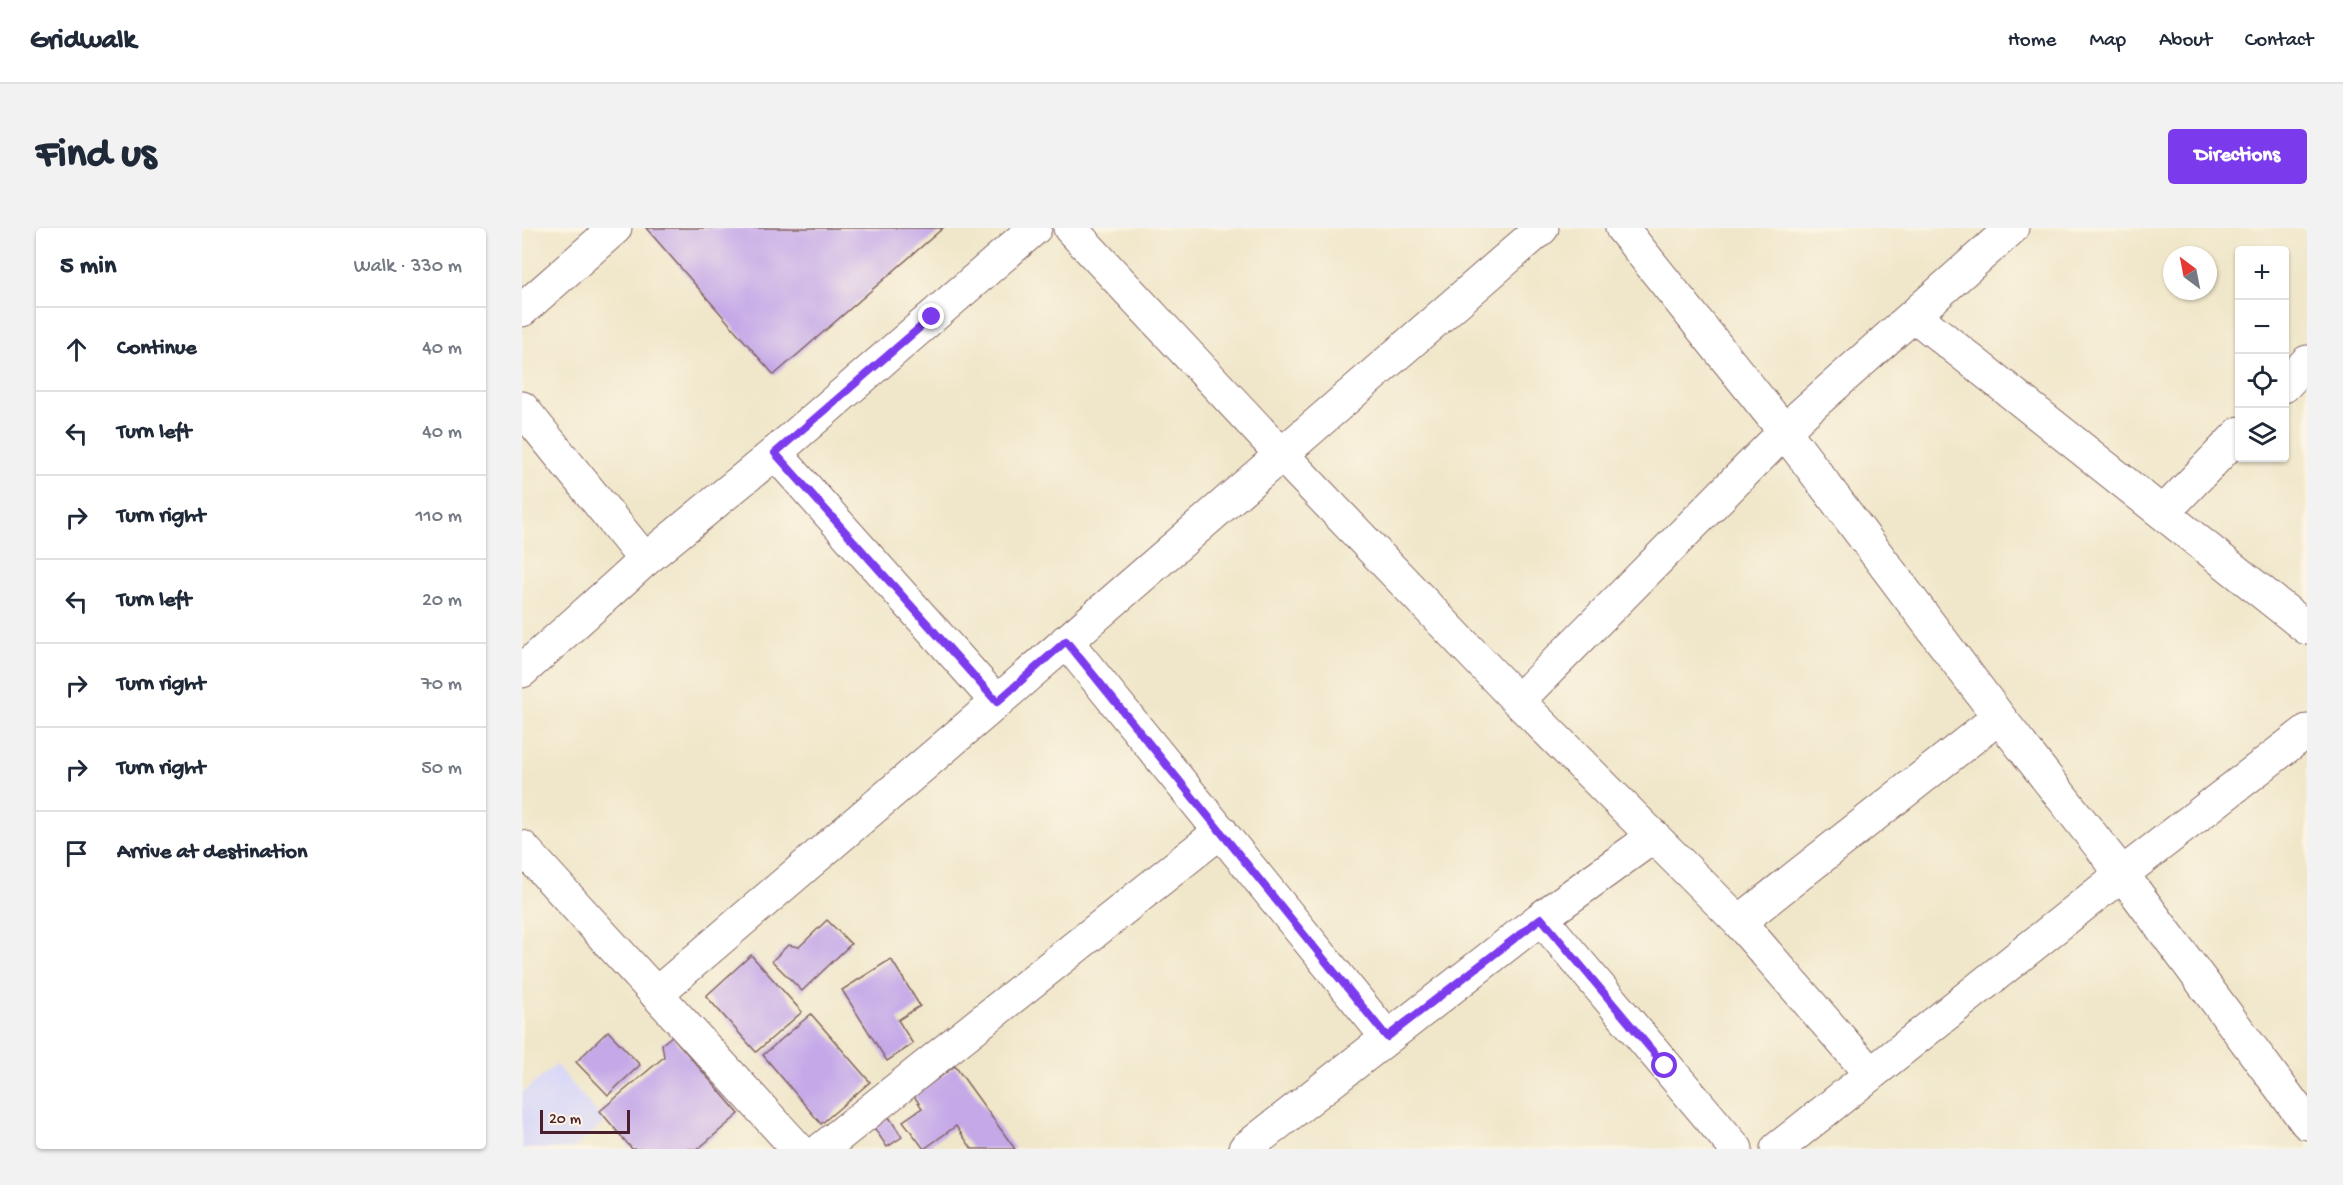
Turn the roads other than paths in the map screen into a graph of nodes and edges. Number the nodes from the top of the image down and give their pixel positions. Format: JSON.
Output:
{"nodes":[{"id":1,"x":615,"y":228,"type":"edge"},
{"id":2,"x":1035,"y":228,"type":"edge"},
{"id":3,"x":1070,"y":228,"type":"edge"},
{"id":4,"x":1542,"y":228,"type":"edge"},
{"id":5,"x":1622,"y":228,"type":"edge"},
{"id":6,"x":2012,"y":228,"type":"edge"},
{"id":7,"x":522,"y":310,"type":"edge"},
{"id":8,"x":1914,"y":315,"type":"junction"},
{"id":9,"x":2307,"y":362,"type":"edge"},
{"id":10,"x":2289,"y":381,"type":"edge"},
{"id":11,"x":522,"y":408,"type":"edge"},
{"id":12,"x":1785,"y":432,"type":"junction"},
{"id":13,"x":2235,"y":438,"type":"edge"},
{"id":14,"x":775,"y":453,"type":"junction"},
{"id":15,"x":1282,"y":455,"type":"junction"},
{"id":16,"x":2163,"y":513,"type":"junction"},
{"id":17,"x":645,"y":560,"type":"junction"},
{"id":18,"x":2307,"y":628,"type":"edge"},
{"id":19,"x":1066,"y":641,"type":"junction"},
{"id":20,"x":522,"y":671,"type":"edge"},
{"id":21,"x":1518,"y":701,"type":"junction"},
{"id":22,"x":997,"y":702,"type":"junction"},
{"id":23,"x":1999,"y":717,"type":"junction"},
{"id":24,"x":2307,"y":731,"type":"edge"},
{"id":25,"x":1221,"y":831,"type":"junction"},
{"id":26,"x":1654,"y":836,"type":"junction"},
{"id":27,"x":522,"y":847,"type":"edge"},
{"id":28,"x":2122,"y":874,"type":"junction"},
{"id":29,"x":1541,"y":918,"type":"junction"},
{"id":30,"x":1739,"y":922,"type":"junction"},
{"id":31,"x":656,"y":994,"type":"junction"},
{"id":32,"x":1387,"y":1037,"type":"junction"},
{"id":33,"x":1870,"y":1073,"type":"junction"},
{"id":34,"x":2307,"y":1123,"type":"edge"},
{"id":35,"x":798,"y":1149,"type":"edge"},
{"id":36,"x":822,"y":1149,"type":"edge"},
{"id":37,"x":1245,"y":1149,"type":"edge"},
{"id":38,"x":1736,"y":1149,"type":"edge"},
{"id":39,"x":1778,"y":1149,"type":"edge"}],
"edges":[{"from":1,"to":7,"type":"street"},
{"from":2,"to":14,"type":"street"},
{"from":3,"to":15,"type":"street"},
{"from":4,"to":15,"type":"street"},
{"from":5,"to":12,"type":"street"},
{"from":6,"to":8,"type":"street"},
{"from":8,"to":12,"type":"street"},
{"from":8,"to":16,"type":"street"},
{"from":9,"to":10,"type":"street"},
{"from":11,"to":17,"type":"street"},
{"from":12,"to":21,"type":"street"},
{"from":12,"to":23,"type":"street"},
{"from":13,"to":16,"type":"street"},
{"from":14,"to":17,"type":"street"},
{"from":14,"to":22,"type":"street"},
{"from":15,"to":19,"type":"street"},
{"from":15,"to":21,"type":"street"},
{"from":16,"to":18,"type":"street"},
{"from":17,"to":20,"type":"street"},
{"from":19,"to":22,"type":"street"},
{"from":19,"to":25,"type":"street"},
{"from":21,"to":26,"type":"street"},
{"from":22,"to":31,"type":"street"},
{"from":23,"to":28,"type":"street"},
{"from":23,"to":30,"type":"street"},
{"from":24,"to":28,"type":"street"},
{"from":25,"to":32,"type":"street"},
{"from":25,"to":36,"type":"street"},
{"from":26,"to":29,"type":"street"},
{"from":26,"to":30,"type":"street"},
{"from":27,"to":31,"type":"street"},
{"from":28,"to":33,"type":"street"},
{"from":28,"to":34,"type":"street"},
{"from":29,"to":32,"type":"street"},
{"from":29,"to":38,"type":"street"},
{"from":30,"to":33,"type":"street"},
{"from":31,"to":35,"type":"street"},
{"from":32,"to":37,"type":"street"},
{"from":33,"to":39,"type":"street"}]}
